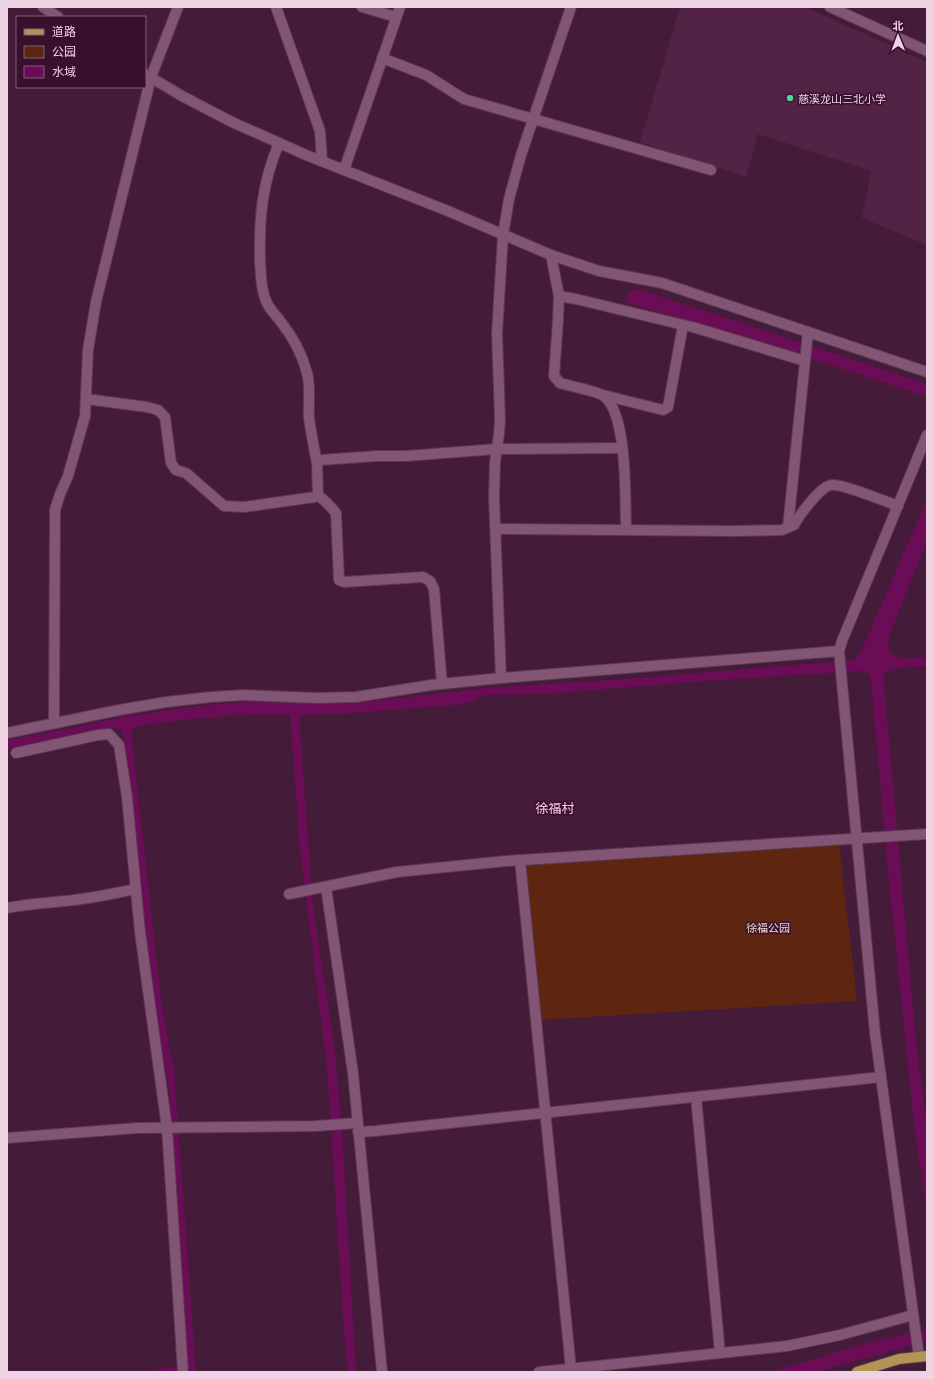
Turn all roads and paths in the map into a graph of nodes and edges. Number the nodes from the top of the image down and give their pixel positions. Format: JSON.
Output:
{"nodes":[{"id":1,"x":43,"y":7,"type":"edge"},
{"id":2,"x":178,"y":7,"type":"edge"},
{"id":3,"x":276,"y":7,"type":"edge"},
{"id":4,"x":362,"y":7,"type":"edge"},
{"id":5,"x":400,"y":7,"type":"edge"},
{"id":6,"x":571,"y":7,"type":"edge"},
{"id":7,"x":830,"y":7,"type":"edge"},
{"id":8,"x":56,"y":16,"type":"edge"},
{"id":9,"x":396,"y":17,"type":"junction"},
{"id":10,"x":927,"y":51,"type":"edge"},
{"id":11,"x":382,"y":58,"type":"junction"},
{"id":12,"x":148,"y":75,"type":"edge"},
{"id":13,"x":145,"y":88,"type":"edge"},
{"id":14,"x":533,"y":119,"type":"junction"},
{"id":15,"x":278,"y":142,"type":"junction"},
{"id":16,"x":322,"y":161,"type":"junction"},
{"id":17,"x":344,"y":170,"type":"junction"},
{"id":18,"x":711,"y":170,"type":"dead end"},
{"id":19,"x":503,"y":235,"type":"junction"},
{"id":20,"x":551,"y":254,"type":"junction"},
{"id":21,"x":559,"y":296,"type":"junction"},
{"id":22,"x":683,"y":325,"type":"junction"},
{"id":23,"x":808,"y":332,"type":"junction"},
{"id":24,"x":805,"y":361,"type":"junction"},
{"id":25,"x":927,"y":372,"type":"edge"},
{"id":26,"x":603,"y":395,"type":"junction"},
{"id":27,"x":86,"y":399,"type":"junction"},
{"id":28,"x":927,"y":435,"type":"edge"},
{"id":29,"x":622,"y":448,"type":"junction"},
{"id":30,"x":497,"y":449,"type":"junction"},
{"id":31,"x":317,"y":463,"type":"junction"},
{"id":32,"x":318,"y":496,"type":"junction"},
{"id":33,"x":898,"y":506,"type":"junction"},
{"id":34,"x":788,"y":527,"type":"junction"},
{"id":35,"x":496,"y":529,"type":"junction"},
{"id":36,"x":626,"y":530,"type":"junction"},
{"id":37,"x":839,"y":651,"type":"junction"},
{"id":38,"x":501,"y":678,"type":"junction"},
{"id":39,"x":442,"y":684,"type":"junction"},
{"id":40,"x":54,"y":723,"type":"junction"},
{"id":41,"x":7,"y":733,"type":"edge"},
{"id":42,"x":16,"y":753,"type":"dead end"},
{"id":43,"x":927,"y":834,"type":"edge"},
{"id":44,"x":857,"y":839,"type":"junction"},
{"id":45,"x":520,"y":860,"type":"junction"},
{"id":46,"x":326,"y":887,"type":"junction"},
{"id":47,"x":136,"y":889,"type":"junction"},
{"id":48,"x":289,"y":894,"type":"dead end"},
{"id":49,"x":7,"y":908,"type":"edge"},
{"id":50,"x":881,"y":1077,"type":"junction"},
{"id":51,"x":696,"y":1097,"type":"junction"},
{"id":52,"x":546,"y":1113,"type":"junction"},
{"id":53,"x":358,"y":1127,"type":"junction"},
{"id":54,"x":167,"y":1128,"type":"junction"},
{"id":55,"x":7,"y":1138,"type":"edge"},
{"id":56,"x":913,"y":1315,"type":"junction"},
{"id":57,"x":720,"y":1353,"type":"junction"},
{"id":58,"x":923,"y":1356,"type":"edge"},
{"id":59,"x":571,"y":1369,"type":"junction"},
{"id":60,"x":183,"y":1372,"type":"edge"},
{"id":61,"x":382,"y":1372,"type":"edge"},
{"id":62,"x":539,"y":1372,"type":"edge"},
{"id":63,"x":857,"y":1372,"type":"edge"}],
"edges":[{"from":1,"to":8,"type":"street"},
{"from":2,"to":12,"type":"street"},
{"from":3,"to":16,"type":"street"},
{"from":4,"to":9,"type":"street"},
{"from":5,"to":9,"type":"street"},
{"from":6,"to":14,"type":"street"},
{"from":7,"to":10,"type":"street"},
{"from":9,"to":11,"type":"street"},
{"from":11,"to":14,"type":"street"},
{"from":11,"to":17,"type":"street"},
{"from":12,"to":15,"type":"street"},
{"from":13,"to":27,"type":"street"},
{"from":14,"to":18,"type":"street"},
{"from":14,"to":19,"type":"street"},
{"from":15,"to":16,"type":"street"},
{"from":15,"to":31,"type":"street"},
{"from":16,"to":17,"type":"street"},
{"from":17,"to":19,"type":"street"},
{"from":19,"to":20,"type":"street"},
{"from":19,"to":30,"type":"street"},
{"from":20,"to":21,"type":"street"},
{"from":20,"to":23,"type":"street"},
{"from":21,"to":22,"type":"street"},
{"from":21,"to":26,"type":"street"},
{"from":22,"to":24,"type":"street"},
{"from":22,"to":26,"type":"street"},
{"from":23,"to":24,"type":"street"},
{"from":23,"to":25,"type":"street"},
{"from":24,"to":34,"type":"street"},
{"from":26,"to":29,"type":"street"},
{"from":27,"to":32,"type":"street"},
{"from":27,"to":40,"type":"street"},
{"from":28,"to":33,"type":"street"},
{"from":29,"to":30,"type":"street"},
{"from":29,"to":36,"type":"street"},
{"from":30,"to":31,"type":"street"},
{"from":30,"to":35,"type":"street"},
{"from":31,"to":32,"type":"street"},
{"from":32,"to":39,"type":"street"},
{"from":33,"to":34,"type":"street"},
{"from":33,"to":37,"type":"street"},
{"from":34,"to":36,"type":"street"},
{"from":35,"to":36,"type":"street"},
{"from":35,"to":38,"type":"street"},
{"from":37,"to":38,"type":"street"},
{"from":37,"to":44,"type":"street"},
{"from":38,"to":39,"type":"street"},
{"from":39,"to":40,"type":"street"},
{"from":40,"to":41,"type":"street"},
{"from":42,"to":47,"type":"street"},
{"from":43,"to":44,"type":"street"},
{"from":44,"to":45,"type":"street"},
{"from":44,"to":50,"type":"street"},
{"from":45,"to":46,"type":"street"},
{"from":45,"to":52,"type":"street"},
{"from":46,"to":48,"type":"street"},
{"from":46,"to":53,"type":"street"},
{"from":47,"to":49,"type":"street"},
{"from":47,"to":54,"type":"street"},
{"from":50,"to":51,"type":"street"},
{"from":50,"to":56,"type":"street"},
{"from":51,"to":52,"type":"street"},
{"from":51,"to":57,"type":"street"},
{"from":52,"to":53,"type":"street"},
{"from":52,"to":59,"type":"street"},
{"from":53,"to":54,"type":"street"},
{"from":53,"to":61,"type":"street"},
{"from":54,"to":55,"type":"street"},
{"from":54,"to":60,"type":"street"},
{"from":56,"to":57,"type":"street"},
{"from":56,"to":58,"type":"street"},
{"from":57,"to":59,"type":"street"},
{"from":58,"to":63,"type":"main road"},
{"from":59,"to":62,"type":"street"}]}
